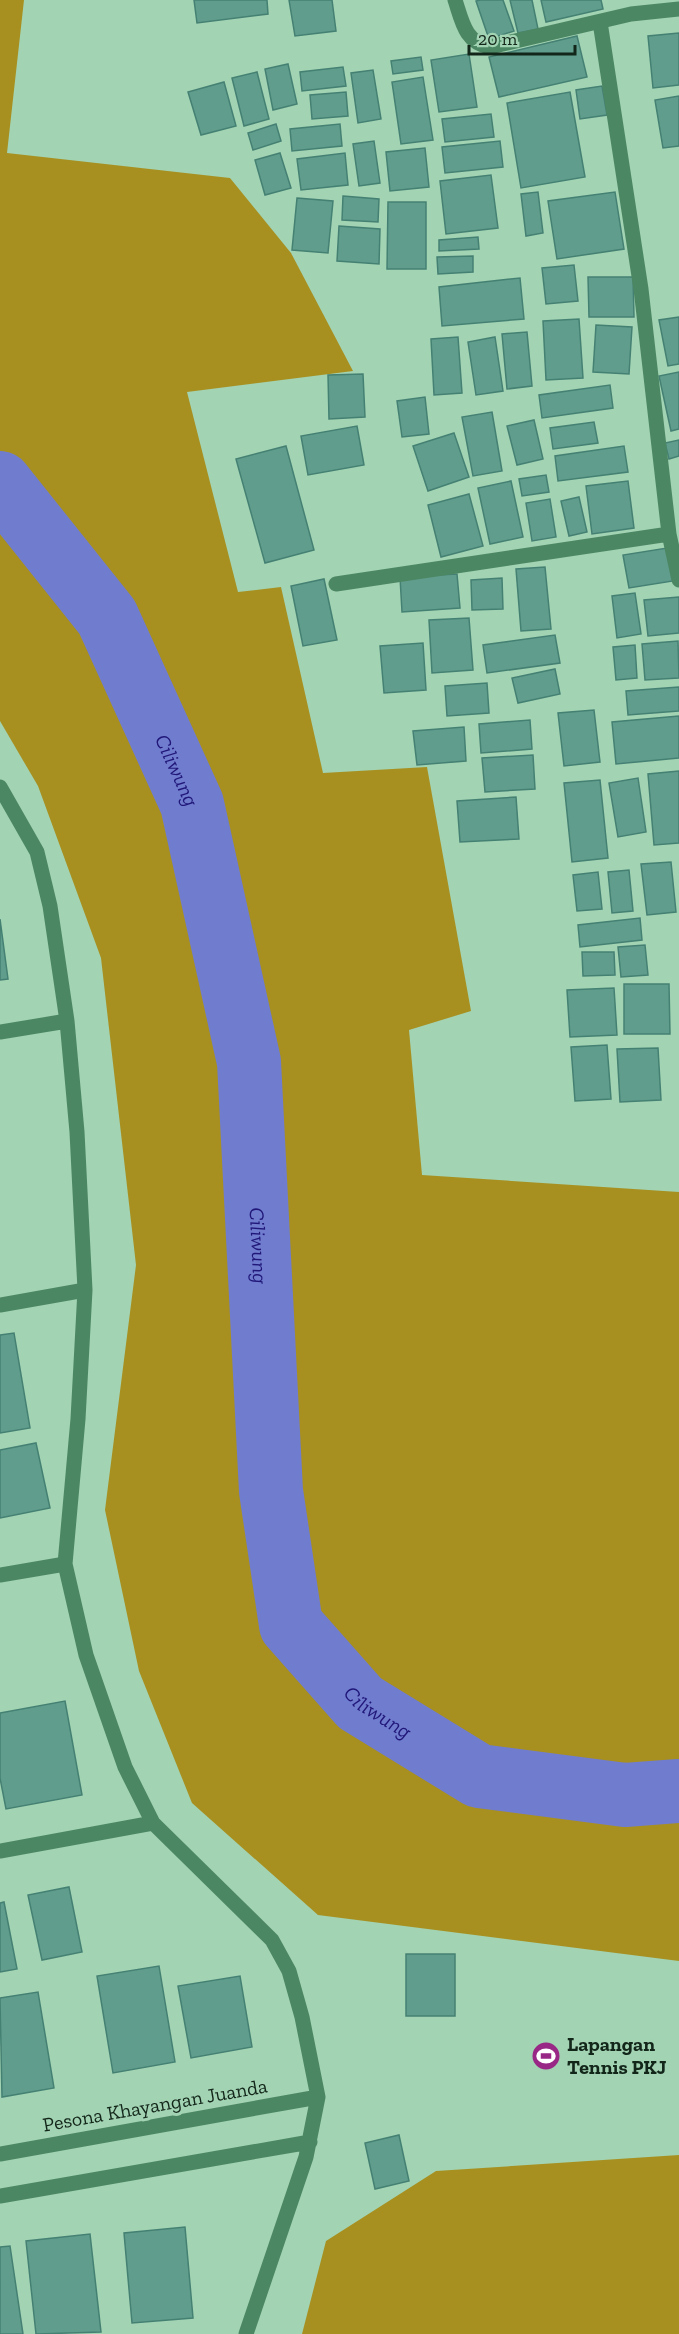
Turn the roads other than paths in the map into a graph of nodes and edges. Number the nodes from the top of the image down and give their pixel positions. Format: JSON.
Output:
{"nodes":[{"id":1,"x":455,"y":0,"type":"edge"},
{"id":2,"x":679,"y":9,"type":"edge"},
{"id":3,"x":600,"y":22,"type":"junction"},
{"id":4,"x":669,"y":534,"type":"junction"},
{"id":5,"x":679,"y":580,"type":"edge"},
{"id":6,"x":336,"y":584,"type":"dead end"},
{"id":7,"x":0,"y":787,"type":"edge"},
{"id":8,"x":67,"y":1021,"type":"junction"},
{"id":9,"x":0,"y":1032,"type":"edge"},
{"id":10,"x":85,"y":1290,"type":"junction"},
{"id":11,"x":0,"y":1305,"type":"edge"},
{"id":12,"x":65,"y":1564,"type":"junction"},
{"id":13,"x":0,"y":1575,"type":"edge"},
{"id":14,"x":153,"y":1823,"type":"junction"},
{"id":15,"x":0,"y":1851,"type":"edge"},
{"id":16,"x":318,"y":2097,"type":"junction"},
{"id":17,"x":310,"y":2142,"type":"junction"},
{"id":18,"x":0,"y":2154,"type":"edge"},
{"id":19,"x":0,"y":2196,"type":"edge"},
{"id":20,"x":246,"y":2334,"type":"edge"}],
"edges":[{"from":1,"to":3,"type":"street"},
{"from":2,"to":3,"type":"street"},
{"from":3,"to":4,"type":"street"},
{"from":4,"to":5,"type":"street"},
{"from":4,"to":6,"type":"street"},
{"from":7,"to":8,"type":"street"},
{"from":8,"to":9,"type":"street"},
{"from":8,"to":10,"type":"street"},
{"from":10,"to":11,"type":"street"},
{"from":10,"to":12,"type":"street"},
{"from":12,"to":13,"type":"street"},
{"from":12,"to":14,"type":"street"},
{"from":14,"to":15,"type":"street"},
{"from":14,"to":16,"type":"street"},
{"from":16,"to":17,"type":"street"},
{"from":16,"to":18,"type":"street","name":"Pesona Khayangan Juanda"},
{"from":17,"to":19,"type":"street"},
{"from":17,"to":20,"type":"street"}]}
